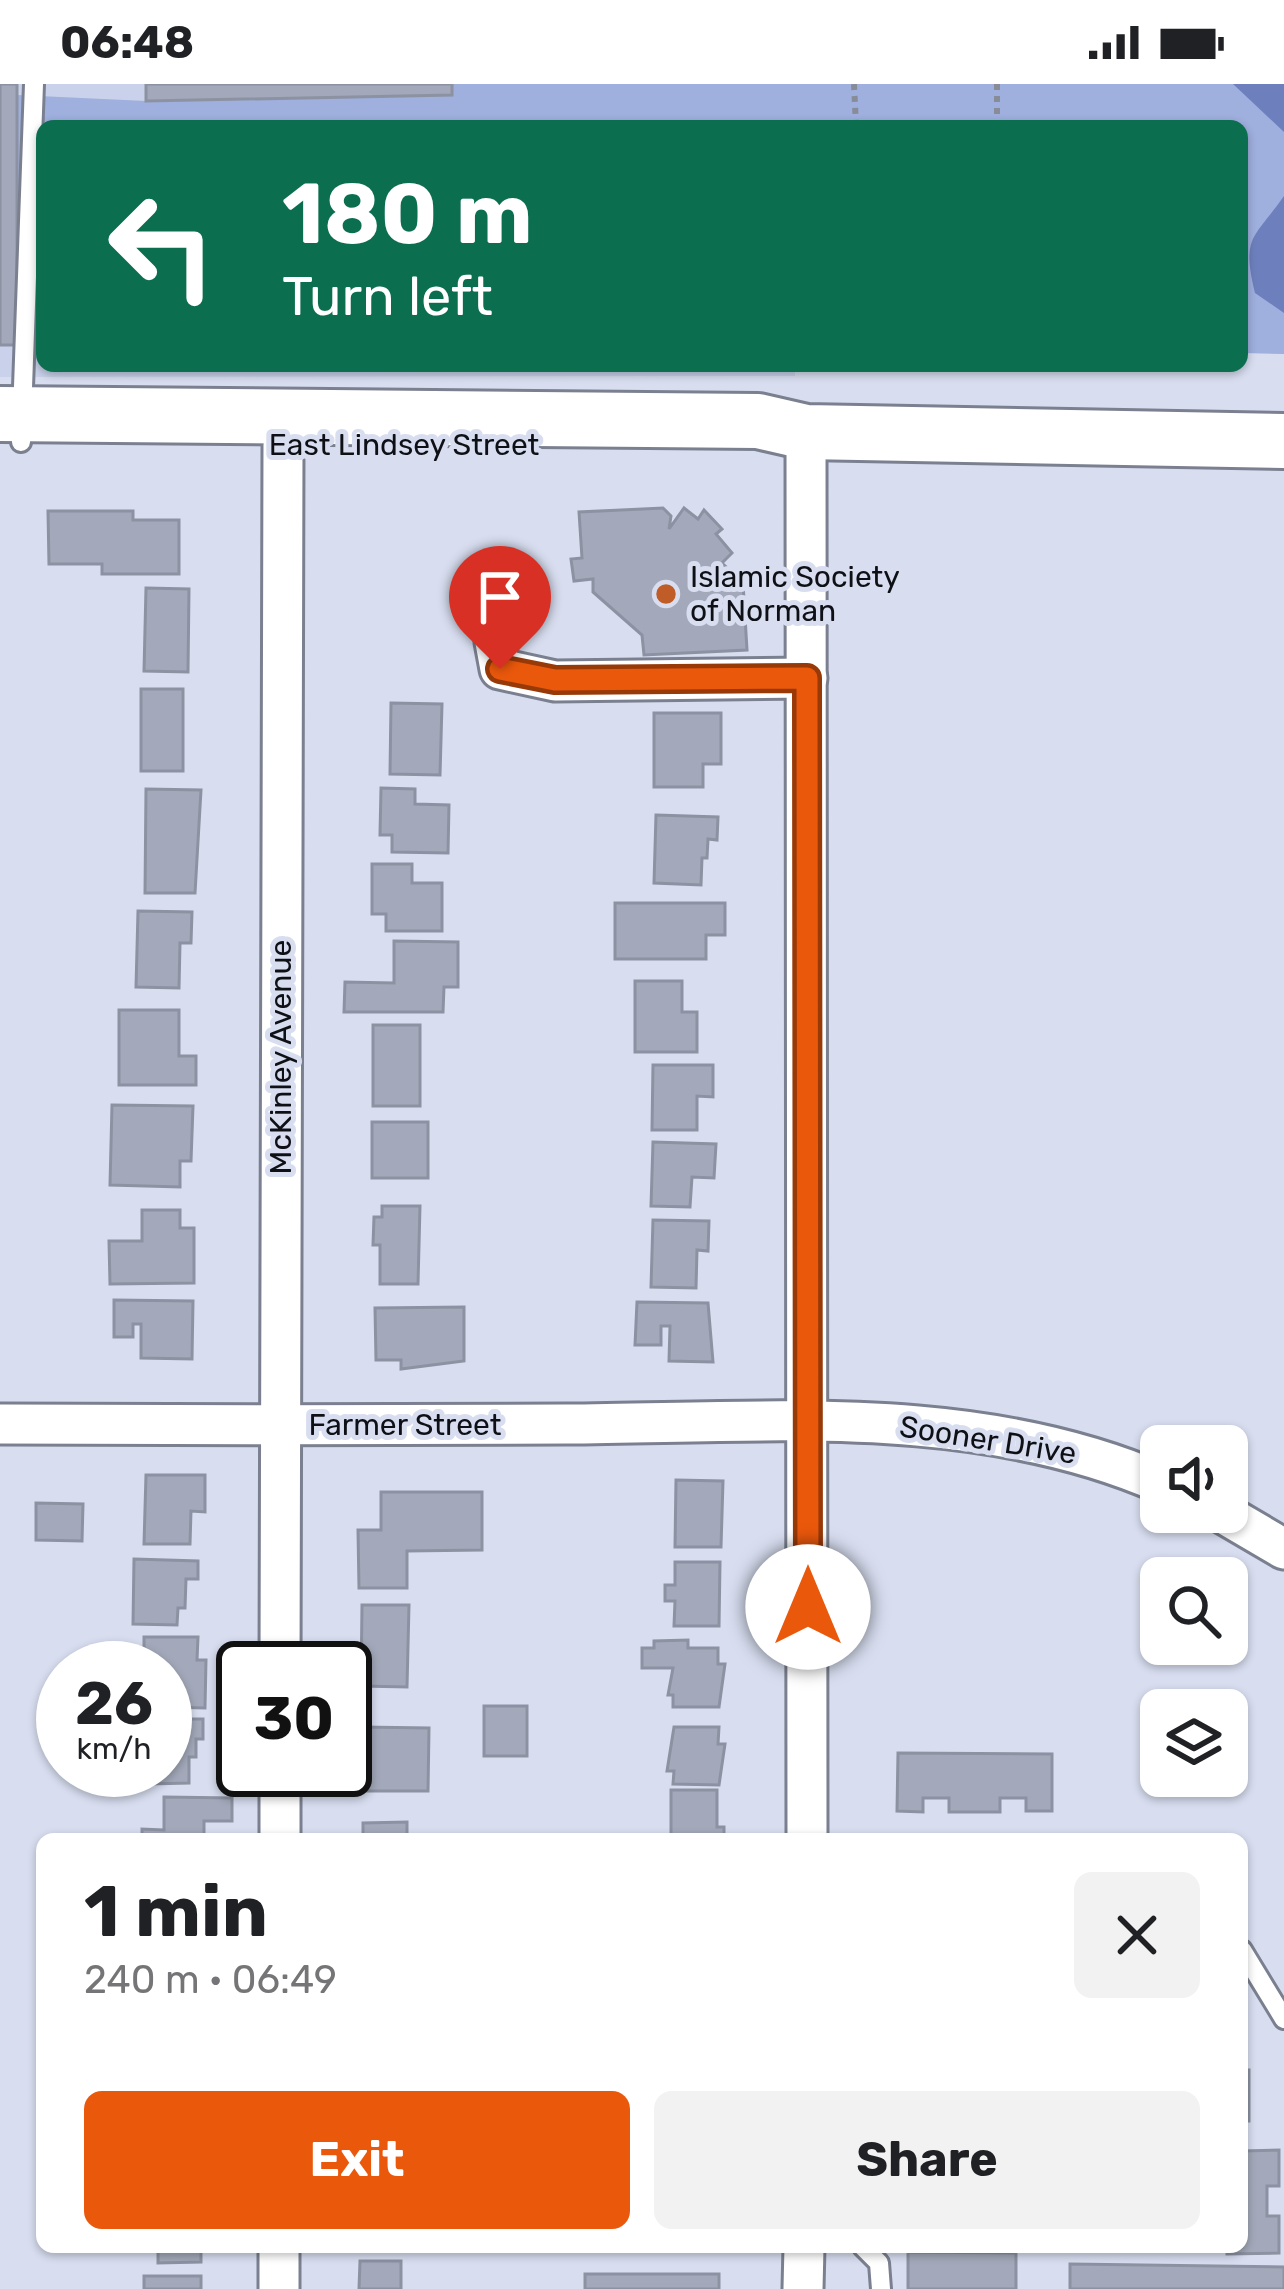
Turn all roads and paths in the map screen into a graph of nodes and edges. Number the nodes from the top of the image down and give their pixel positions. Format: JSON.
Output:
{"nodes":[{"id":1,"x":34,"y":84,"type":"edge"},
{"id":2,"x":854,"y":84,"type":"edge"},
{"id":3,"x":997,"y":84,"type":"edge"},
{"id":4,"x":856,"y":120,"type":"edge"},
{"id":5,"x":997,"y":120,"type":"edge"},
{"id":6,"x":10,"y":428,"type":"edge"},
{"id":7,"x":806,"y":431,"type":"junction"},
{"id":8,"x":1284,"y":441,"type":"edge"},
{"id":9,"x":283,"y":446,"type":"junction"},
{"id":10,"x":495,"y":642,"type":"dead end"},
{"id":11,"x":807,"y":678,"type":"junction"},
{"id":12,"x":810,"y":1422,"type":"junction"},
{"id":13,"x":0,"y":1424,"type":"edge"},
{"id":14,"x":280,"y":1425,"type":"junction"},
{"id":15,"x":1140,"y":1476,"type":"edge"},
{"id":16,"x":1248,"y":1528,"type":"edge"},
{"id":17,"x":1284,"y":1549,"type":"edge"},
{"id":18,"x":280,"y":1641,"type":"edge"},
{"id":19,"x":280,"y":1797,"type":"edge"},
{"id":20,"x":280,"y":1833,"type":"edge"},
{"id":21,"x":806,"y":1833,"type":"edge"},
{"id":22,"x":1248,"y":1960,"type":"edge"},
{"id":23,"x":1284,"y":2019,"type":"edge"},
{"id":24,"x":279,"y":2253,"type":"edge"},
{"id":25,"x":804,"y":2253,"type":"edge"},
{"id":26,"x":868,"y":2253,"type":"edge"},
{"id":27,"x":279,"y":2289,"type":"edge"},
{"id":28,"x":803,"y":2289,"type":"edge"},
{"id":29,"x":881,"y":2289,"type":"edge"}],
"edges":[{"from":1,"to":6,"type":"lane"},
{"from":2,"to":4,"type":"path"},
{"from":3,"to":5,"type":"path"},
{"from":6,"to":7,"type":"street","name":"East Lindsey Street"},
{"from":6,"to":9,"type":"street","name":"East Lindsey Street"},
{"from":7,"to":8,"type":"street","name":"East Lindsey Street"},
{"from":7,"to":9,"type":"street","name":"East Lindsey Street"},
{"from":7,"to":11,"type":"street"},
{"from":9,"to":14,"type":"street","name":"McKinley Avenue"},
{"from":10,"to":11,"type":"street"},
{"from":11,"to":12,"type":"street"},
{"from":12,"to":14,"type":"street","name":"Farmer Street"},
{"from":12,"to":15,"type":"street","name":"Sooner Drive"},
{"from":12,"to":21,"type":"street"},
{"from":13,"to":14,"type":"street","name":"Farmer Street"},
{"from":14,"to":18,"type":"street","name":"McKinley Avenue"},
{"from":16,"to":17,"type":"street"},
{"from":19,"to":20,"type":"street"},
{"from":22,"to":23,"type":"lane"},
{"from":24,"to":27,"type":"street"},
{"from":25,"to":28,"type":"street"},
{"from":26,"to":29,"type":"lane"}]}
